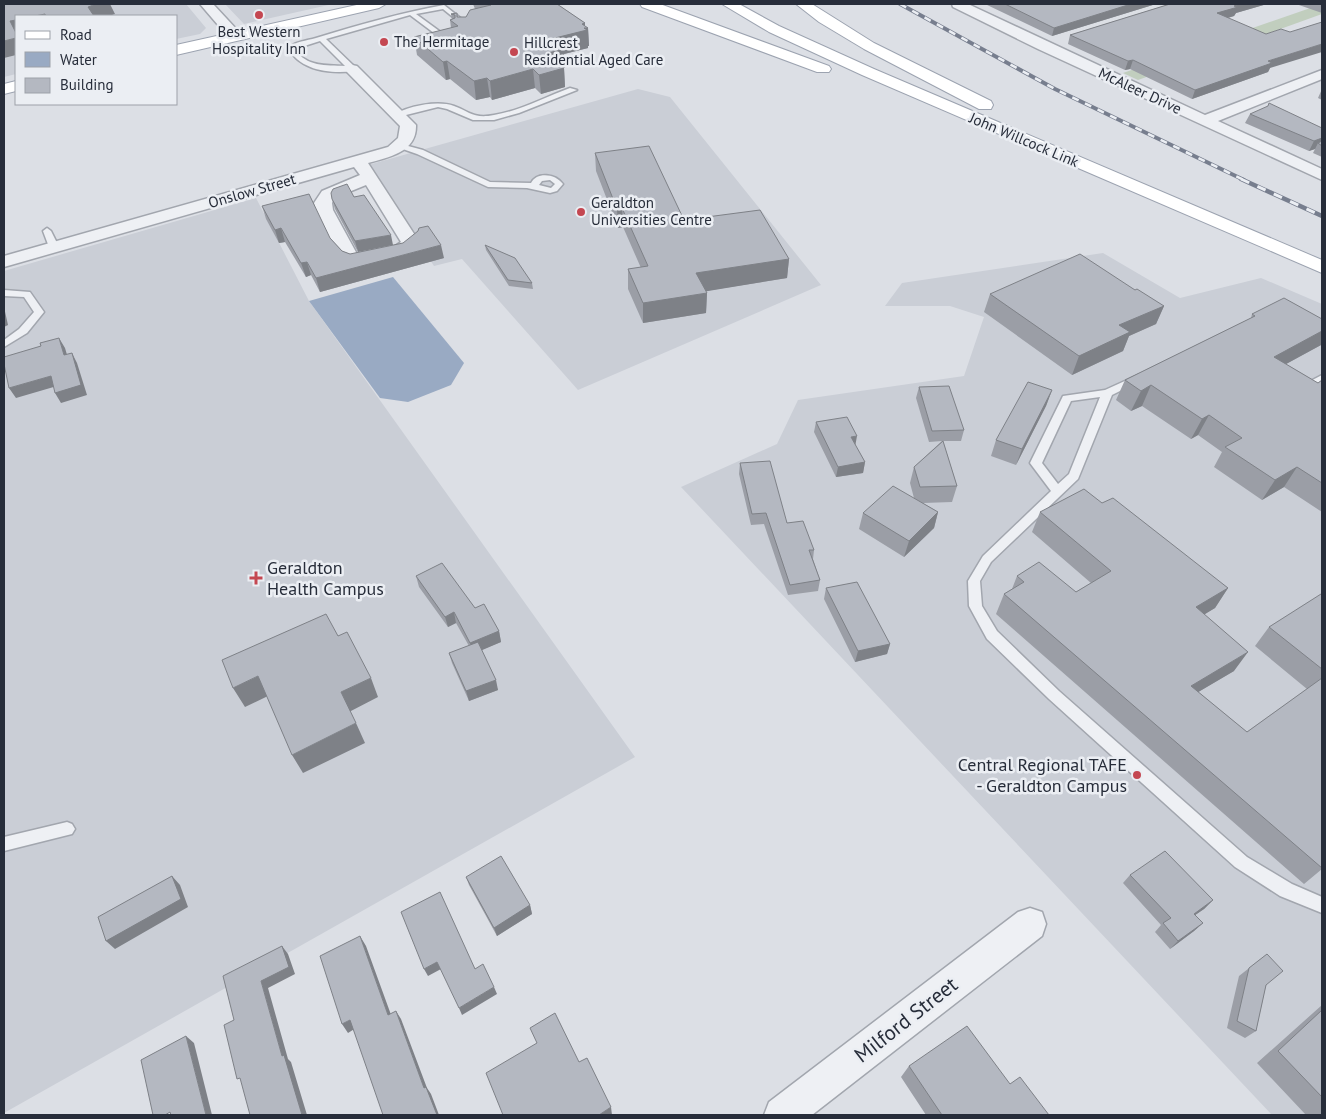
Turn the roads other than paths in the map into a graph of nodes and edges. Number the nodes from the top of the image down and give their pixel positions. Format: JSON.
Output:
{"nodes":[{"id":1,"x":206,"y":4,"type":"edge"},
{"id":2,"x":378,"y":4,"type":"edge"},
{"id":3,"x":647,"y":4,"type":"edge"},
{"id":4,"x":729,"y":4,"type":"edge"},
{"id":5,"x":754,"y":4,"type":"edge"},
{"id":6,"x":803,"y":4,"type":"edge"},
{"id":7,"x":958,"y":4,"type":"edge"},
{"id":8,"x":411,"y":13,"type":"junction"},
{"id":9,"x":463,"y":33,"type":"edge"},
{"id":10,"x":454,"y":35,"type":"edge"},
{"id":11,"x":235,"y":36,"type":"junction"},
{"id":12,"x":322,"y":40,"type":"junction"},
{"id":13,"x":1062,"y":40,"type":"dead end"},
{"id":14,"x":1043,"y":46,"type":"junction"},
{"id":15,"x":178,"y":50,"type":"edge"},
{"id":16,"x":352,"y":70,"type":"junction"},
{"id":17,"x":1322,"y":74,"type":"edge"},
{"id":18,"x":573,"y":90,"type":"dead end"},
{"id":19,"x":398,"y":115,"type":"junction"},
{"id":20,"x":1205,"y":121,"type":"junction"},
{"id":21,"x":400,"y":145,"type":"junction"},
{"id":22,"x":359,"y":161,"type":"junction"},
{"id":23,"x":1126,"y":168,"type":"junction"},
{"id":24,"x":1322,"y":175,"type":"edge"},
{"id":25,"x":369,"y":177,"type":"junction"},
{"id":26,"x":534,"y":186,"type":"dead end"},
{"id":27,"x":1172,"y":203,"type":"junction"},
{"id":28,"x":46,"y":231,"type":"dead end"},
{"id":29,"x":54,"y":248,"type":"junction"},
{"id":30,"x":1322,"y":252,"type":"edge"},
{"id":31,"x":4,"y":262,"type":"edge"},
{"id":32,"x":1322,"y":267,"type":"edge"},
{"id":33,"x":4,"y":293,"type":"edge"},
{"id":34,"x":4,"y":344,"type":"edge"},
{"id":35,"x":1150,"y":372,"type":"edge"},
{"id":36,"x":1322,"y":378,"type":"edge"},
{"id":37,"x":1107,"y":393,"type":"junction"},
{"id":38,"x":1297,"y":393,"type":"edge"},
{"id":39,"x":1058,"y":492,"type":"junction"},
{"id":40,"x":67,"y":829,"type":"dead end"},
{"id":41,"x":4,"y":844,"type":"edge"},
{"id":42,"x":1322,"y":904,"type":"edge"},
{"id":43,"x":1030,"y":924,"type":"dead end"},
{"id":44,"x":782,"y":1115,"type":"edge"}],
"edges":[{"from":1,"to":11,"type":"street"},
{"from":2,"to":11,"type":"main road"},
{"from":3,"to":27,"type":"main road"},
{"from":4,"to":27,"type":"main road","name":"John Willcock Link"},
{"from":5,"to":23,"type":"main road","name":"John Willcock Link"},
{"from":6,"to":23,"type":"main road"},
{"from":7,"to":14,"type":"street","name":"McAleer Drive"},
{"from":8,"to":9,"type":"lane"},
{"from":8,"to":10,"type":"lane"},
{"from":8,"to":12,"type":"lane"},
{"from":11,"to":15,"type":"main road"},
{"from":12,"to":16,"type":"lane"},
{"from":12,"to":16,"type":"lane"},
{"from":13,"to":14,"type":"street"},
{"from":14,"to":20,"type":"street","name":"McAleer Drive"},
{"from":16,"to":19,"type":"street"},
{"from":17,"to":20,"type":"street"},
{"from":18,"to":19,"type":"lane"},
{"from":19,"to":21,"type":"street"},
{"from":20,"to":24,"type":"street","name":"McAleer Drive"},
{"from":21,"to":22,"type":"street","name":"Onslow Street"},
{"from":21,"to":26,"type":"lane"},
{"from":22,"to":25,"type":"street"},
{"from":22,"to":29,"type":"street","name":"Onslow Street"},
{"from":23,"to":30,"type":"main road","name":"John Willcock Link"},
{"from":25,"to":25,"type":"street"},
{"from":27,"to":32,"type":"main road","name":"John Willcock Link"},
{"from":28,"to":29,"type":"lane"},
{"from":29,"to":31,"type":"street","name":"Onslow Street"},
{"from":33,"to":34,"type":"lane"},
{"from":35,"to":37,"type":"lane"},
{"from":36,"to":38,"type":"lane"},
{"from":37,"to":39,"type":"lane"},
{"from":37,"to":39,"type":"lane"},
{"from":39,"to":42,"type":"lane"},
{"from":40,"to":41,"type":"lane"},
{"from":43,"to":44,"type":"street","name":"Milford Street"}]}
